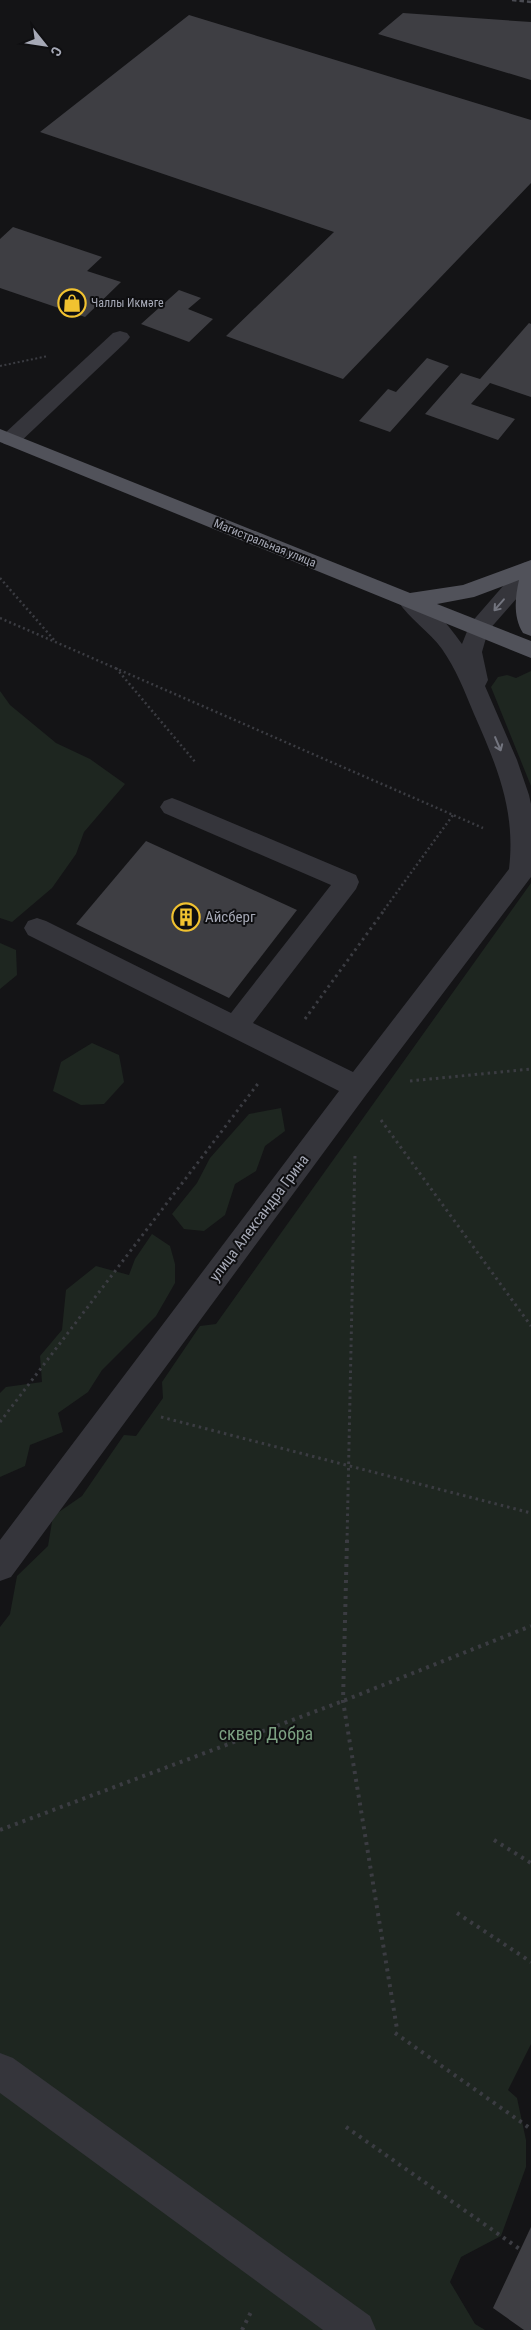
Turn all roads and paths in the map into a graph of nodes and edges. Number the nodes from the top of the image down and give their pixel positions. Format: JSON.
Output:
{"nodes":[{"id":1,"x":120,"y":337,"type":"dead end"},
{"id":2,"x":5,"y":437,"type":"edge"},
{"id":3,"x":531,"y":567,"type":"edge"},
{"id":4,"x":531,"y":573,"type":"edge"},
{"id":5,"x":0,"y":578,"type":"edge"},
{"id":6,"x":409,"y":601,"type":"junction"},
{"id":7,"x":0,"y":618,"type":"edge"},
{"id":8,"x":478,"y":628,"type":"junction"},
{"id":9,"x":531,"y":628,"type":"edge"},
{"id":10,"x":56,"y":642,"type":"junction"},
{"id":11,"x":531,"y":650,"type":"edge"},
{"id":12,"x":115,"y":668,"type":"junction"},
{"id":13,"x":482,"y":706,"type":"junction"},
{"id":14,"x":196,"y":763,"type":"dead end"},
{"id":15,"x":172,"y":807,"type":"dead end"},
{"id":16,"x":453,"y":815,"type":"junction"},
{"id":17,"x":491,"y":831,"type":"dead end"},
{"id":18,"x":526,"y":869,"type":"edge"},
{"id":19,"x":37,"y":928,"type":"dead end"},
{"id":20,"x":236,"y":1026,"type":"junction"},
{"id":21,"x":283,"y":1049,"type":"junction"},
{"id":22,"x":531,"y":1069,"type":"edge"},
{"id":23,"x":357,"y":1087,"type":"junction"},
{"id":24,"x":531,"y":1326,"type":"edge"},
{"id":25,"x":119,"y":1406,"type":"junction"},
{"id":26,"x":0,"y":1422,"type":"edge"},
{"id":27,"x":348,"y":1465,"type":"junction"},
{"id":28,"x":531,"y":1513,"type":"edge"},
{"id":29,"x":0,"y":1566,"type":"edge"},
{"id":30,"x":531,"y":1626,"type":"edge"},
{"id":31,"x":343,"y":1701,"type":"junction"},
{"id":32,"x":0,"y":1830,"type":"edge"},
{"id":33,"x":494,"y":1840,"type":"dead end"},
{"id":34,"x":531,"y":1864,"type":"edge"},
{"id":35,"x":457,"y":1913,"type":"dead end"},
{"id":36,"x":531,"y":1962,"type":"edge"},
{"id":37,"x":0,"y":2071,"type":"edge"},
{"id":38,"x":346,"y":2127,"type":"dead end"},
{"id":39,"x":531,"y":2129,"type":"edge"},
{"id":40,"x":521,"y":2250,"type":"dead end"},
{"id":41,"x":356,"y":2330,"type":"edge"}],
"edges":[{"from":1,"to":2,"type":"street"},
{"from":2,"to":6,"type":"main road","name":"Магистральная улица"},
{"from":3,"to":6,"type":"main road"},
{"from":3,"to":8,"type":"street","one_way":true},
{"from":4,"to":9,"type":"main road"},
{"from":5,"to":10,"type":"path"},
{"from":6,"to":8,"type":"main road","name":"Магистральная улица"},
{"from":6,"to":13,"type":"street"},
{"from":7,"to":10,"type":"path"},
{"from":8,"to":11,"type":"main road","name":"Магистральная улица"},
{"from":8,"to":13,"type":"street"},
{"from":10,"to":12,"type":"path"},
{"from":12,"to":14,"type":"path"},
{"from":12,"to":16,"type":"path"},
{"from":13,"to":18,"type":"street","one_way":true},
{"from":15,"to":20,"type":"street"},
{"from":16,"to":17,"type":"path"},
{"from":16,"to":21,"type":"path"},
{"from":18,"to":23,"type":"street","name":"улица Александра Грина"},
{"from":19,"to":20,"type":"street"},
{"from":20,"to":21,"type":"street"},
{"from":21,"to":23,"type":"street"},
{"from":21,"to":26,"type":"path"},
{"from":22,"to":23,"type":"path"},
{"from":23,"to":24,"type":"path"},
{"from":23,"to":25,"type":"street","name":"улица Александра Грина"},
{"from":23,"to":27,"type":"path"},
{"from":25,"to":27,"type":"path"},
{"from":25,"to":29,"type":"street","name":"улица Александра Грина"},
{"from":27,"to":28,"type":"path"},
{"from":27,"to":31,"type":"path"},
{"from":30,"to":31,"type":"path"},
{"from":31,"to":32,"type":"path"},
{"from":31,"to":39,"type":"path"},
{"from":33,"to":34,"type":"path"},
{"from":35,"to":36,"type":"path"},
{"from":37,"to":41,"type":"street"},
{"from":38,"to":40,"type":"path"}]}
